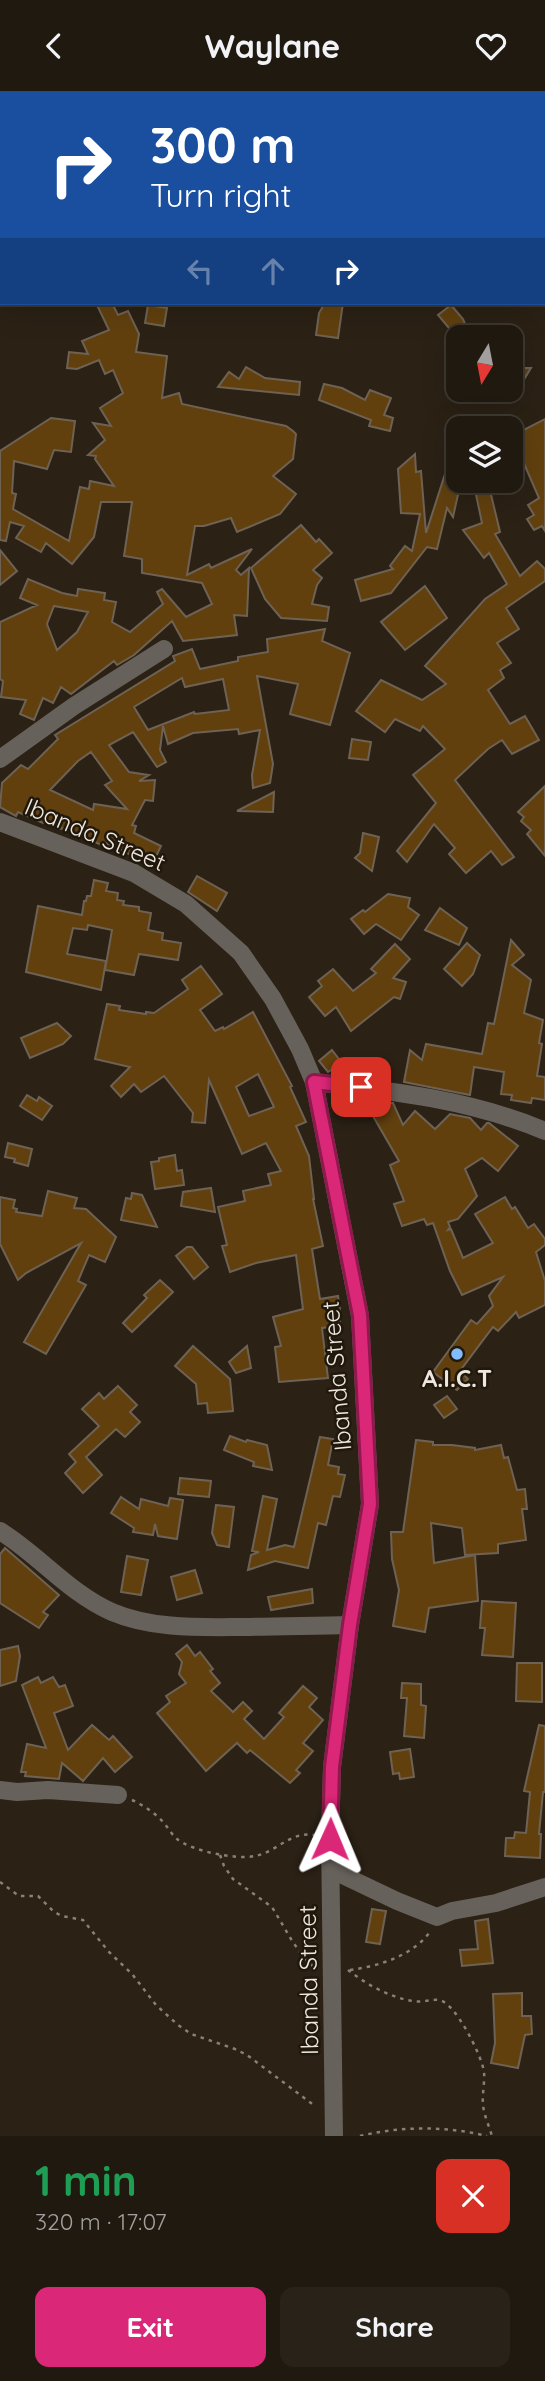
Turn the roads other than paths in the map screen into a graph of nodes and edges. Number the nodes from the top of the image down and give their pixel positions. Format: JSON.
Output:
{"nodes":[{"id":1,"x":164,"y":649,"type":"dead end"},
{"id":2,"x":0,"y":759,"type":"edge"},
{"id":3,"x":0,"y":822,"type":"edge"},
{"id":4,"x":314,"y":1082,"type":"junction"},
{"id":5,"x":545,"y":1131,"type":"edge"},
{"id":6,"x":0,"y":1531,"type":"edge"},
{"id":7,"x":350,"y":1625,"type":"junction"},
{"id":8,"x":0,"y":1790,"type":"edge"},
{"id":9,"x":118,"y":1795,"type":"road end"},
{"id":10,"x":332,"y":1870,"type":"junction"},
{"id":11,"x":542,"y":1890,"type":"edge"},
{"id":12,"x":334,"y":2129,"type":"edge"}],
"edges":[{"from":1,"to":2,"type":"street"},
{"from":3,"to":4,"type":"street","name":"Ibanda Street"},
{"from":4,"to":5,"type":"street"},
{"from":4,"to":7,"type":"street","name":"Ibanda Street"},
{"from":6,"to":7,"type":"street"},
{"from":7,"to":10,"type":"street","name":"Ibanda Street"},
{"from":8,"to":9,"type":"street"},
{"from":10,"to":11,"type":"street"},
{"from":10,"to":12,"type":"street","name":"Ibanda Street"}]}
